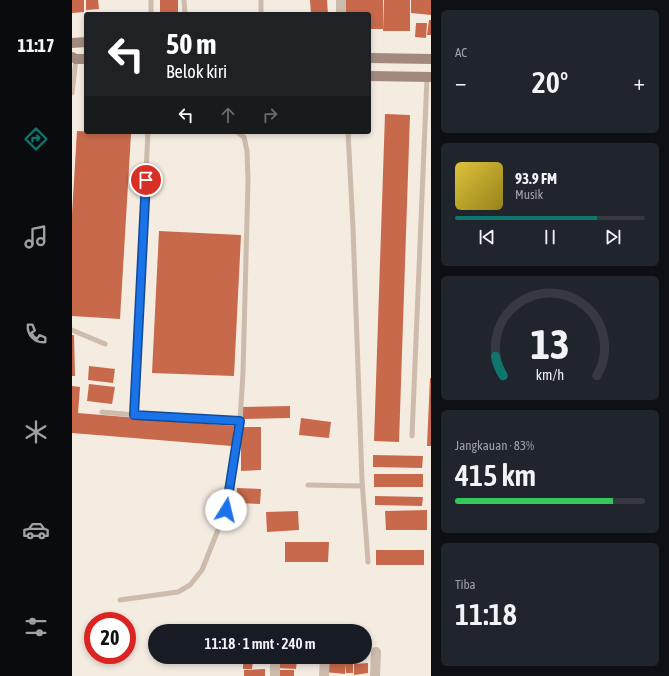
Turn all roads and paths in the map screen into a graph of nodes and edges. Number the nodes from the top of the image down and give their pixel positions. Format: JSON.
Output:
{"nodes":[{"id":1,"x":151,"y":0,"type":"edge"},
{"id":2,"x":184,"y":0,"type":"edge"},
{"id":3,"x":261,"y":0,"type":"edge"},
{"id":4,"x":341,"y":0,"type":"edge"},
{"id":5,"x":151,"y":12,"type":"edge"},
{"id":6,"x":185,"y":12,"type":"edge"},
{"id":7,"x":261,"y":12,"type":"edge"},
{"id":8,"x":341,"y":12,"type":"edge"},
{"id":9,"x":84,"y":42,"type":"edge"},
{"id":10,"x":72,"y":43,"type":"edge"},
{"id":11,"x":371,"y":58,"type":"edge"},
{"id":12,"x":77,"y":59,"type":"edge"},
{"id":13,"x":431,"y":59,"type":"edge"},
{"id":14,"x":371,"y":76,"type":"edge"},
{"id":15,"x":428,"y":79,"type":"edge"},
{"id":16,"x":72,"y":93,"type":"edge"},
{"id":17,"x":148,"y":134,"type":"edge"},
{"id":18,"x":239,"y":134,"type":"edge"},
{"id":19,"x":348,"y":134,"type":"edge"},
{"id":20,"x":72,"y":330,"type":"edge"},
{"id":21,"x":104,"y":344,"type":"dead end"},
{"id":22,"x":102,"y":412,"type":"dead end"},
{"id":23,"x":134,"y":415,"type":"junction"},
{"id":24,"x":240,"y":421,"type":"junction"},
{"id":25,"x":412,"y":436,"type":"dead end"},
{"id":26,"x":308,"y":485,"type":"dead end"},
{"id":27,"x":362,"y":486,"type":"junction"},
{"id":28,"x":368,"y":562,"type":"dead end"},
{"id":29,"x":120,"y":600,"type":"dead end"},
{"id":30,"x":376,"y":652,"type":"dead end"},
{"id":31,"x":275,"y":664,"type":"edge"},
{"id":32,"x":325,"y":664,"type":"edge"},
{"id":33,"x":275,"y":676,"type":"edge"},
{"id":34,"x":324,"y":676,"type":"edge"},
{"id":35,"x":375,"y":676,"type":"edge"}],
"edges":[{"from":1,"to":5,"type":"lane"},
{"from":2,"to":6,"type":"lane"},
{"from":3,"to":7,"type":"lane"},
{"from":4,"to":8,"type":"street"},
{"from":9,"to":10,"type":"main road"},
{"from":11,"to":13,"type":"main road"},
{"from":12,"to":16,"type":"lane"},
{"from":14,"to":15,"type":"main road"},
{"from":15,"to":25,"type":"lane"},
{"from":17,"to":23,"type":"lane"},
{"from":18,"to":24,"type":"lane"},
{"from":19,"to":27,"type":"lane"},
{"from":20,"to":21,"type":"lane"},
{"from":22,"to":23,"type":"lane"},
{"from":23,"to":24,"type":"lane"},
{"from":24,"to":29,"type":"lane"},
{"from":26,"to":27,"type":"lane"},
{"from":27,"to":28,"type":"lane"},
{"from":30,"to":35,"type":"street"},
{"from":31,"to":33,"type":"street"},
{"from":32,"to":34,"type":"street"}]}
